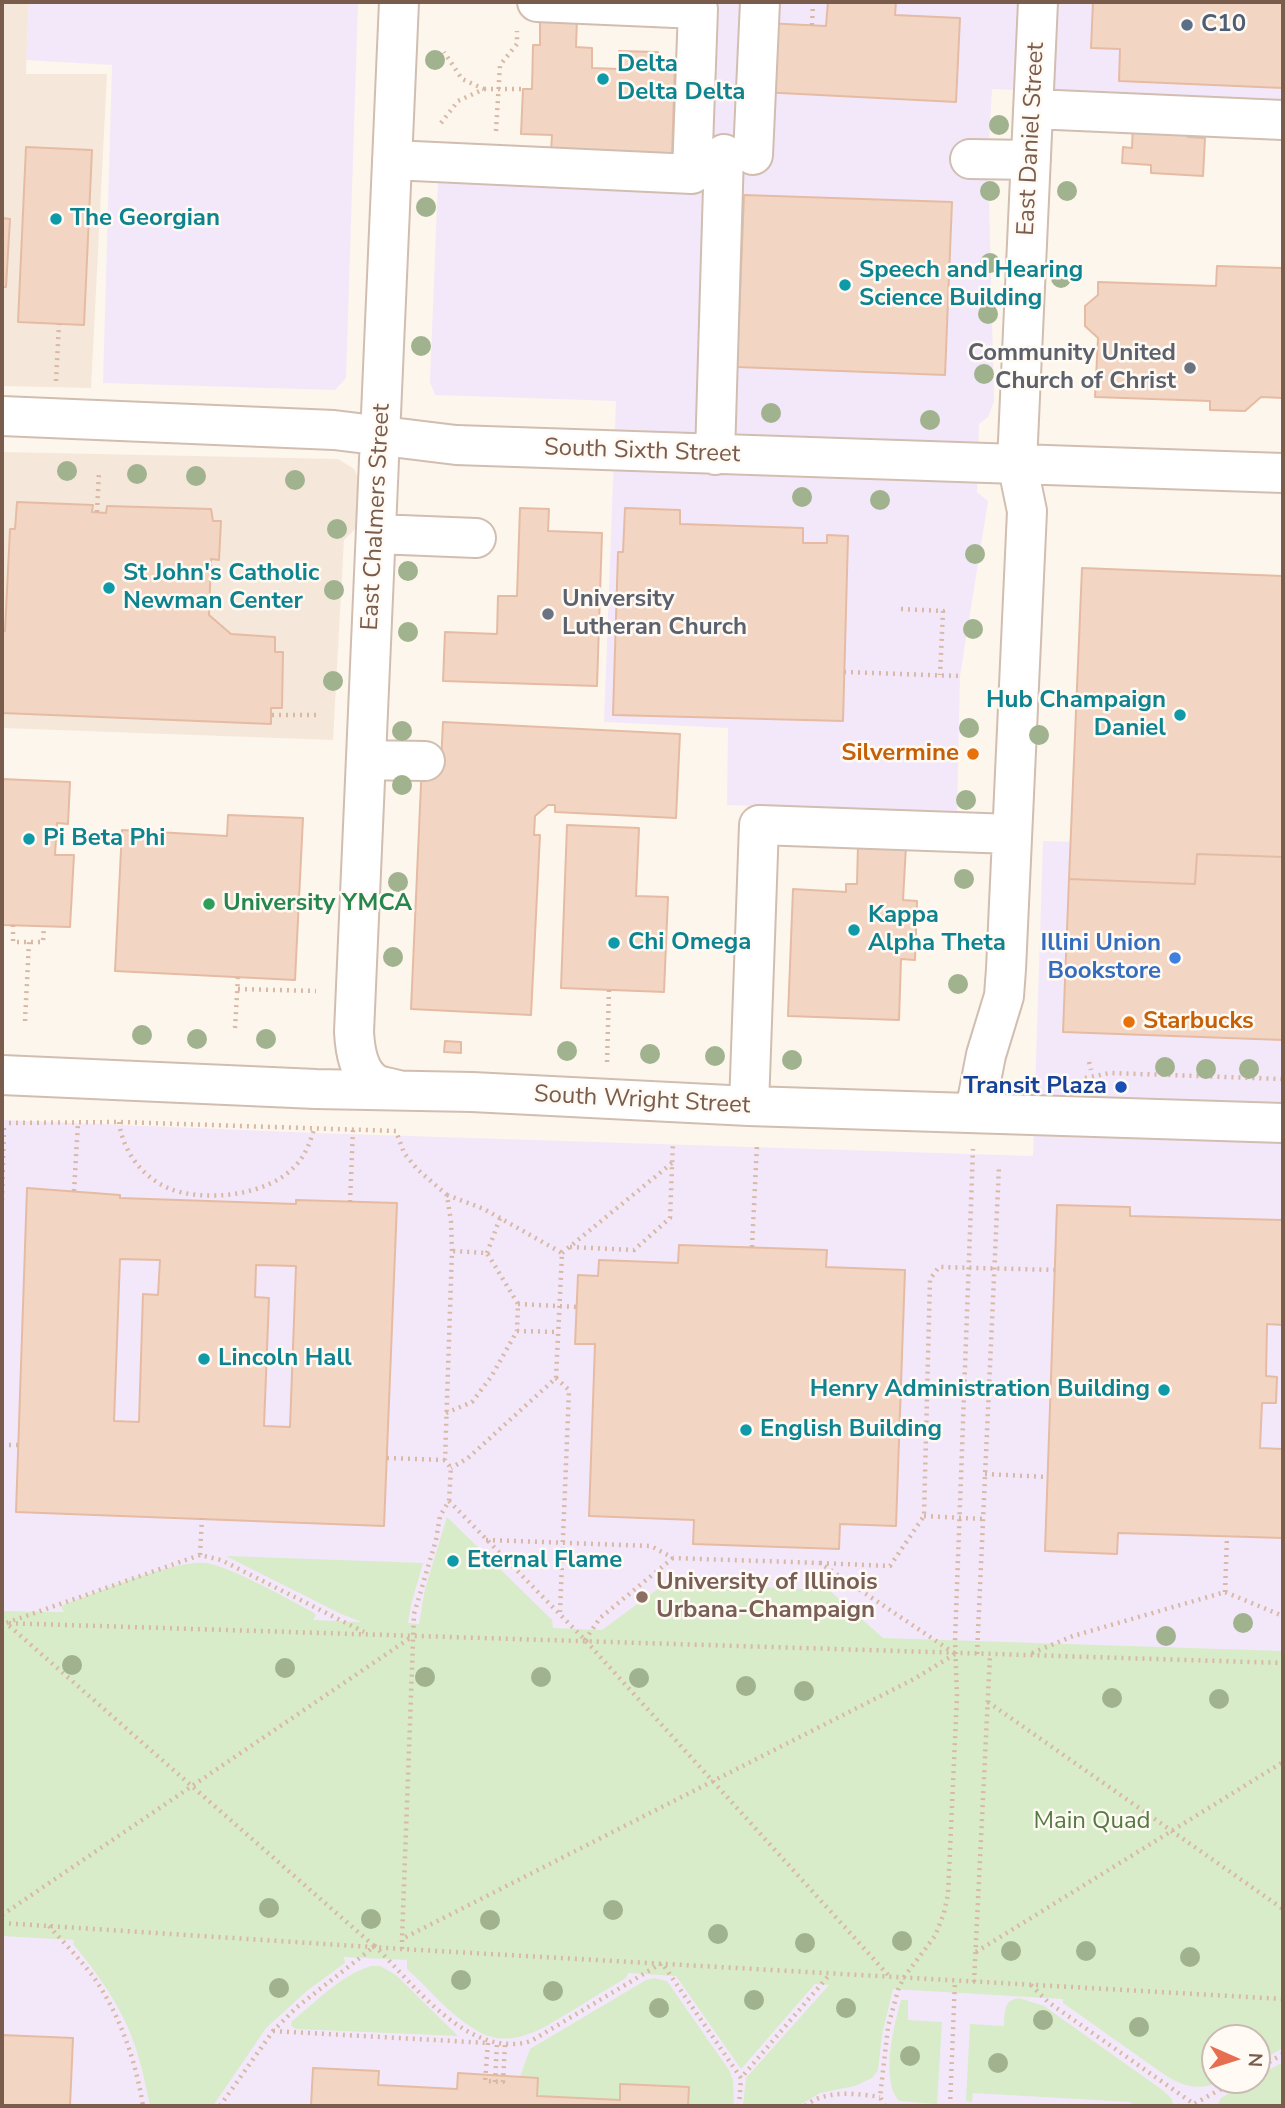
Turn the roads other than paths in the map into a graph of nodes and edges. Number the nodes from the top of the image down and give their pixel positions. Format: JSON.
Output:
{"nodes":[{"id":1,"x":399,"y":2,"type":"edge"},
{"id":2,"x":760,"y":2,"type":"edge"},
{"id":3,"x":1038,"y":2,"type":"edge"},
{"id":4,"x":527,"y":12,"type":"edge"},
{"id":5,"x":1033,"y":109,"type":"junction"},
{"id":6,"x":1283,"y":120,"type":"edge"},
{"id":7,"x":970,"y":159,"type":"dead end"},
{"id":8,"x":392,"y":160,"type":"junction"},
{"id":9,"x":1031,"y":160,"type":"junction"},
{"id":10,"x":2,"y":416,"type":"edge"},
{"id":11,"x":381,"y":437,"type":"junction"},
{"id":12,"x":715,"y":454,"type":"junction"},
{"id":13,"x":1017,"y":463,"type":"junction"},
{"id":14,"x":1283,"y":473,"type":"edge"},
{"id":15,"x":376,"y":534,"type":"junction"},
{"id":16,"x":477,"y":538,"type":"dead end"},
{"id":17,"x":366,"y":760,"type":"junction"},
{"id":18,"x":425,"y":761,"type":"dead end"},
{"id":19,"x":1012,"y":834,"type":"junction"},
{"id":20,"x":354,"y":1032,"type":"junction"},
{"id":21,"x":2,"y":1075,"type":"edge"},
{"id":22,"x":316,"y":1088,"type":"junction"},
{"id":23,"x":398,"y":1090,"type":"junction"},
{"id":24,"x":749,"y":1106,"type":"junction"},
{"id":25,"x":975,"y":1111,"type":"junction"},
{"id":26,"x":1283,"y":1123,"type":"edge"}],
"edges":[{"from":1,"to":8,"type":"street","name":"East Chalmers Street"},
{"from":2,"to":12,"type":"street"},
{"from":3,"to":5,"type":"street","name":"East Daniel Street"},
{"from":4,"to":8,"type":"street"},
{"from":5,"to":6,"type":"street"},
{"from":5,"to":9,"type":"street","name":"East Daniel Street"},
{"from":7,"to":9,"type":"street"},
{"from":8,"to":11,"type":"street","name":"East Chalmers Street"},
{"from":9,"to":13,"type":"street","name":"East Daniel Street"},
{"from":10,"to":11,"type":"street","name":"South Sixth Street"},
{"from":11,"to":12,"type":"street","name":"South Sixth Street"},
{"from":11,"to":15,"type":"street","name":"East Chalmers Street"},
{"from":12,"to":13,"type":"street","name":"South Sixth Street"},
{"from":13,"to":14,"type":"street","name":"South Sixth Street"},
{"from":13,"to":19,"type":"street","name":"East Daniel Street"},
{"from":15,"to":16,"type":"street"},
{"from":15,"to":17,"type":"street","name":"East Chalmers Street"},
{"from":17,"to":18,"type":"street"},
{"from":17,"to":20,"type":"street","name":"East Chalmers Street"},
{"from":19,"to":24,"type":"street"},
{"from":19,"to":25,"type":"street","name":"East Daniel Street"},
{"from":20,"to":22,"type":"street","name":"East Chalmers Street"},
{"from":20,"to":23,"type":"street","name":"East Chalmers Street"},
{"from":21,"to":22,"type":"street","name":"South Wright Street"},
{"from":22,"to":23,"type":"street","name":"South Wright Street"},
{"from":23,"to":24,"type":"street","name":"South Wright Street"},
{"from":24,"to":25,"type":"street","name":"South Wright Street"},
{"from":25,"to":26,"type":"street","name":"South Wright Street"}]}
